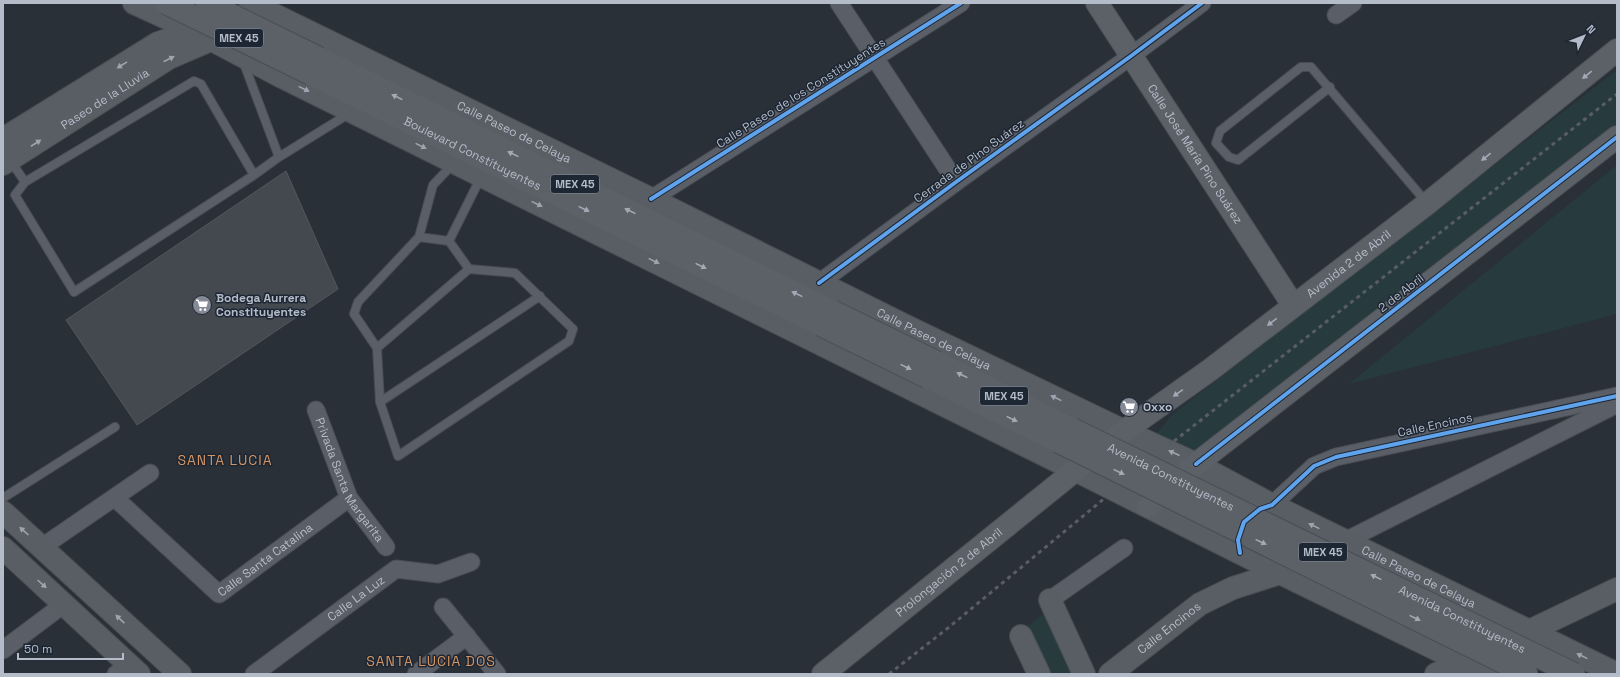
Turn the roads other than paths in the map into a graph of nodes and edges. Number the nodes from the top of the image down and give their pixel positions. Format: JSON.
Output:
{"nodes":[{"id":1,"x":134,"y":3,"type":"edge"},
{"id":2,"x":179,"y":3,"type":"edge"},
{"id":3,"x":207,"y":3,"type":"edge"},
{"id":4,"x":839,"y":3,"type":"edge"},
{"id":5,"x":961,"y":3,"type":"edge"},
{"id":6,"x":1097,"y":3,"type":"edge"},
{"id":7,"x":1202,"y":3,"type":"edge"},
{"id":8,"x":1353,"y":3,"type":"edge"},
{"id":9,"x":261,"y":5,"type":"edge"},
{"id":10,"x":164,"y":10,"type":"edge"},
{"id":11,"x":1336,"y":15,"type":"dead end"},
{"id":12,"x":312,"y":33,"type":"junction"},
{"id":13,"x":203,"y":36,"type":"junction"},
{"id":14,"x":1617,"y":50,"type":"edge"},
{"id":15,"x":241,"y":56,"type":"junction"},
{"id":16,"x":1131,"y":56,"type":"junction"},
{"id":17,"x":874,"y":58,"type":"junction"},
{"id":18,"x":315,"y":66,"type":"junction"},
{"id":19,"x":282,"y":77,"type":"junction"},
{"id":20,"x":1330,"y":87,"type":"junction"},
{"id":21,"x":352,"y":112,"type":"junction"},
{"id":22,"x":1617,"y":137,"type":"edge"},
{"id":23,"x":5,"y":154,"type":"edge"},
{"id":24,"x":279,"y":156,"type":"junction"},
{"id":25,"x":455,"y":163,"type":"junction"},
{"id":26,"x":254,"y":175,"type":"junction"},
{"id":27,"x":482,"y":176,"type":"junction"},
{"id":28,"x":25,"y":182,"type":"junction"},
{"id":29,"x":956,"y":182,"type":"junction"},
{"id":30,"x":651,"y":199,"type":"junction"},
{"id":31,"x":1428,"y":203,"type":"junction"},
{"id":32,"x":419,"y":237,"type":"junction"},
{"id":33,"x":449,"y":241,"type":"junction"},
{"id":34,"x":469,"y":269,"type":"junction"},
{"id":35,"x":819,"y":283,"type":"junction"},
{"id":36,"x":540,"y":296,"type":"junction"},
{"id":37,"x":1293,"y":305,"type":"junction"},
{"id":38,"x":830,"y":319,"type":"junction"},
{"id":39,"x":906,"y":326,"type":"junction"},
{"id":40,"x":377,"y":348,"type":"junction"},
{"id":41,"x":880,"y":374,"type":"junction"},
{"id":42,"x":1617,"y":396,"type":"edge"},
{"id":43,"x":380,"y":402,"type":"junction"},
{"id":44,"x":1617,"y":404,"type":"edge"},
{"id":45,"x":316,"y":410,"type":"dead end"},
{"id":46,"x":1071,"y":427,"type":"junction"},
{"id":47,"x":115,"y":428,"type":"dead end"},
{"id":48,"x":1124,"y":431,"type":"junction"},
{"id":49,"x":1038,"y":451,"type":"junction"},
{"id":50,"x":1196,"y":464,"type":"junction"},
{"id":51,"x":1075,"y":470,"type":"junction"},
{"id":52,"x":150,"y":473,"type":"dead end"},
{"id":53,"x":3,"y":498,"type":"edge"},
{"id":54,"x":115,"y":498,"type":"junction"},
{"id":55,"x":349,"y":498,"type":"junction"},
{"id":56,"x":1272,"y":505,"type":"junction"},
{"id":57,"x":1148,"y":506,"type":"junction"},
{"id":58,"x":3,"y":512,"type":"edge"},
{"id":59,"x":1345,"y":541,"type":"junction"},
{"id":60,"x":42,"y":547,"type":"junction"},
{"id":61,"x":386,"y":547,"type":"dead end"},
{"id":62,"x":3,"y":548,"type":"edge"},
{"id":63,"x":1124,"y":548,"type":"dead end"},
{"id":64,"x":1245,"y":555,"type":"junction"},
{"id":65,"x":471,"y":562,"type":"dead end"},
{"id":66,"x":1280,"y":573,"type":"junction"},
{"id":67,"x":1233,"y":588,"type":"junction"},
{"id":68,"x":1617,"y":589,"type":"edge"},
{"id":69,"x":1455,"y":594,"type":"junction"},
{"id":70,"x":1050,"y":600,"type":"joint"},
{"id":71,"x":64,"y":604,"type":"junction"},
{"id":72,"x":442,"y":607,"type":"dead end"},
{"id":73,"x":1543,"y":631,"type":"junction"},
{"id":74,"x":466,"y":636,"type":"junction"},
{"id":75,"x":1021,"y":636,"type":"dead end"},
{"id":76,"x":1421,"y":641,"type":"junction"},
{"id":77,"x":3,"y":650,"type":"edge"},
{"id":78,"x":1464,"y":662,"type":"junction"},
{"id":79,"x":128,"y":671,"type":"edge"},
{"id":80,"x":180,"y":674,"type":"edge"},
{"id":81,"x":254,"y":674,"type":"edge"},
{"id":82,"x":416,"y":674,"type":"edge"},
{"id":83,"x":497,"y":674,"type":"edge"},
{"id":84,"x":823,"y":674,"type":"edge"},
{"id":85,"x":1038,"y":674,"type":"edge"},
{"id":86,"x":1084,"y":674,"type":"edge"},
{"id":87,"x":1110,"y":674,"type":"edge"},
{"id":88,"x":1435,"y":674,"type":"edge"},
{"id":89,"x":1488,"y":674,"type":"edge"},
{"id":90,"x":1527,"y":674,"type":"edge"},
{"id":91,"x":1574,"y":674,"type":"edge"},
{"id":92,"x":1617,"y":674,"type":"edge"}],
"edges":[{"from":1,"to":10,"type":"main road","name":"Calle Paseo de Celaya"},
{"from":2,"to":10,"type":"main road"},
{"from":3,"to":18,"type":"main road","name":"Boulevard Constituyentes","number":"MEX 45","bridge":true},
{"from":4,"to":17,"type":"street"},
{"from":5,"to":17,"type":"street","name":"Calle Paseo de los Constituyentes"},
{"from":6,"to":16,"type":"main road","name":"Calle José María Pino Suárez"},
{"from":7,"to":16,"type":"street","name":"Cerrada de Pino Suárez"},
{"from":8,"to":11,"type":"street"},
{"from":9,"to":12,"type":"main road","name":"Calle Paseo de Celaya"},
{"from":9,"to":13,"type":"main road","name":"Paseo de la Lluvia"},
{"from":10,"to":13,"type":"main road","name":"Calle Paseo de Celaya"},
{"from":10,"to":18,"type":"main road","name":"Boulevard Constituyentes","number":"MEX 45","bridge":true},
{"from":12,"to":19,"type":"main road"},
{"from":12,"to":30,"type":"main road","name":"Calle Paseo de Celaya"},
{"from":13,"to":15,"type":"main road","name":"Calle Paseo de Celaya"},
{"from":13,"to":23,"type":"main road","name":"Paseo de la Lluvia"},
{"from":14,"to":31,"type":"main road","name":"Avenida 2 de Abril","one_way":true},
{"from":15,"to":19,"type":"main road","name":"Calle Paseo de Celaya"},
{"from":15,"to":24,"type":"lane"},
{"from":16,"to":29,"type":"street","name":"Cerrada de Pino Suárez"},
{"from":16,"to":37,"type":"main road","name":"Calle José María Pino Suárez"},
{"from":17,"to":29,"type":"street"},
{"from":17,"to":30,"type":"street","name":"Calle Paseo de los Constituyentes"},
{"from":18,"to":38,"type":"main road","name":"Boulevard Constituyentes","number":"MEX 45"},
{"from":19,"to":21,"type":"main road","name":"Calle Paseo de Celaya","one_way":true},
{"from":20,"to":20,"type":"lane"},
{"from":20,"to":31,"type":"lane"},
{"from":21,"to":24,"type":"lane"},
{"from":21,"to":25,"type":"main road","name":"Calle Paseo de Celaya","one_way":true},
{"from":22,"to":50,"type":"main road","name":"2 de Abril"},
{"from":23,"to":28,"type":"lane"},
{"from":24,"to":26,"type":"lane"},
{"from":25,"to":27,"type":"main road","name":"Calle Paseo de Celaya"},
{"from":25,"to":32,"type":"lane"},
{"from":26,"to":28,"type":"lane"},
{"from":26,"to":28,"type":"lane"},
{"from":27,"to":33,"type":"lane"},
{"from":27,"to":38,"type":"main road","name":"Calle Paseo de Celaya","one_way":true},
{"from":29,"to":35,"type":"street","name":"Cerrada de Pino Suárez"},
{"from":30,"to":35,"type":"main road","name":"Calle Paseo de Celaya"},
{"from":31,"to":37,"type":"main road","name":"Avenida 2 de Abril"},
{"from":32,"to":33,"type":"lane"},
{"from":32,"to":40,"type":"lane"},
{"from":33,"to":34,"type":"lane"},
{"from":34,"to":36,"type":"lane"},
{"from":34,"to":40,"type":"lane"},
{"from":35,"to":38,"type":"main road","name":"Calle Paseo de Celaya"},
{"from":36,"to":43,"type":"lane"},
{"from":36,"to":43,"type":"lane"},
{"from":37,"to":48,"type":"main road","name":"Avenida 2 de Abril","one_way":true},
{"from":38,"to":39,"type":"main road","name":"Calle Paseo de Celaya"},
{"from":38,"to":41,"type":"main road","name":"Calle Paseo de Celaya"},
{"from":38,"to":46,"type":"main road","name":"Avenida Constituyentes","number":"MEX 45","bridge":true},
{"from":39,"to":41,"type":"main road"},
{"from":46,"to":39,"type":"main road","name":"Calle Paseo de Celaya","one_way":true},
{"from":40,"to":43,"type":"lane"},
{"from":41,"to":49,"type":"main road","name":"Calle Paseo de Celaya"},
{"from":42,"to":56,"type":"street","name":"Calle Encinos"},
{"from":44,"to":59,"type":"street"},
{"from":45,"to":55,"type":"street","name":"Privada Santa Margarita"},
{"from":46,"to":48,"type":"main road","name":"Calle Paseo de Celaya"},
{"from":46,"to":49,"type":"main road"},
{"from":46,"to":90,"type":"main road","name":"Avenida Constituyentes","number":"MEX 45","one_way":true,"bridge":true},
{"from":91,"to":46,"type":"main road","name":"Avenida Constituyentes","number":"MEX 45","one_way":true,"bridge":true},
{"from":47,"to":53,"type":"lane"},
{"from":50,"to":48,"type":"main road","name":"Calle Paseo de Celaya","one_way":true},
{"from":48,"to":51,"type":"main road","name":"Avenida 2 de Abril"},
{"from":49,"to":51,"type":"main road","name":"Calle Paseo de Celaya"},
{"from":50,"to":56,"type":"main road","name":"Calle Paseo de Celaya"},
{"from":50,"to":57,"type":"main road","name":"2 de Abril"},
{"from":51,"to":57,"type":"main road","name":"Calle Paseo de Celaya"},
{"from":51,"to":84,"type":"main road","name":"Prolongación 2 de Abril"},
{"from":52,"to":54,"type":"street"},
{"from":54,"to":55,"type":"street","name":"Calle Santa Catalina"},
{"from":54,"to":60,"type":"street"},
{"from":55,"to":61,"type":"street","name":"Privada Santa Margarita"},
{"from":59,"to":56,"type":"main road","name":"Calle Paseo de Celaya","one_way":true},
{"from":56,"to":64,"type":"main road"},
{"from":57,"to":64,"type":"main road","name":"Calle Paseo de Celaya"},
{"from":60,"to":58,"type":"main road","one_way":true},
{"from":59,"to":69,"type":"main road","name":"Calle Paseo de Celaya"},
{"from":80,"to":60,"type":"main road","one_way":true},
{"from":62,"to":71,"type":"main road","one_way":true},
{"from":63,"to":70,"type":"street"},
{"from":64,"to":66,"type":"main road","name":"Calle Paseo de Celaya"},
{"from":64,"to":67,"type":"main road"},
{"from":65,"to":81,"type":"street","name":"Calle La Luz"},
{"from":66,"to":67,"type":"main road","name":"Calle Encinos"},
{"from":66,"to":76,"type":"main road","name":"Calle Paseo de Celaya"},
{"from":67,"to":87,"type":"main road","name":"Calle Encinos"},
{"from":68,"to":73,"type":"main road"},
{"from":69,"to":73,"type":"main road","name":"Calle Paseo de Celaya"},
{"from":69,"to":76,"type":"main road"},
{"from":70,"to":86,"type":"main road"},
{"from":71,"to":77,"type":"street"},
{"from":71,"to":79,"type":"main road"},
{"from":72,"to":74,"type":"street"},
{"from":73,"to":78,"type":"main road"},
{"from":92,"to":73,"type":"main road","name":"Calle Paseo de Celaya","one_way":true},
{"from":74,"to":82,"type":"street"},
{"from":74,"to":83,"type":"street"},
{"from":75,"to":85,"type":"main road"},
{"from":76,"to":78,"type":"main road","name":"Calle Paseo de Celaya"},
{"from":76,"to":88,"type":"main road"},
{"from":78,"to":88,"type":"main road"},
{"from":78,"to":89,"type":"main road","name":"Calle Paseo de Celaya"}]}
